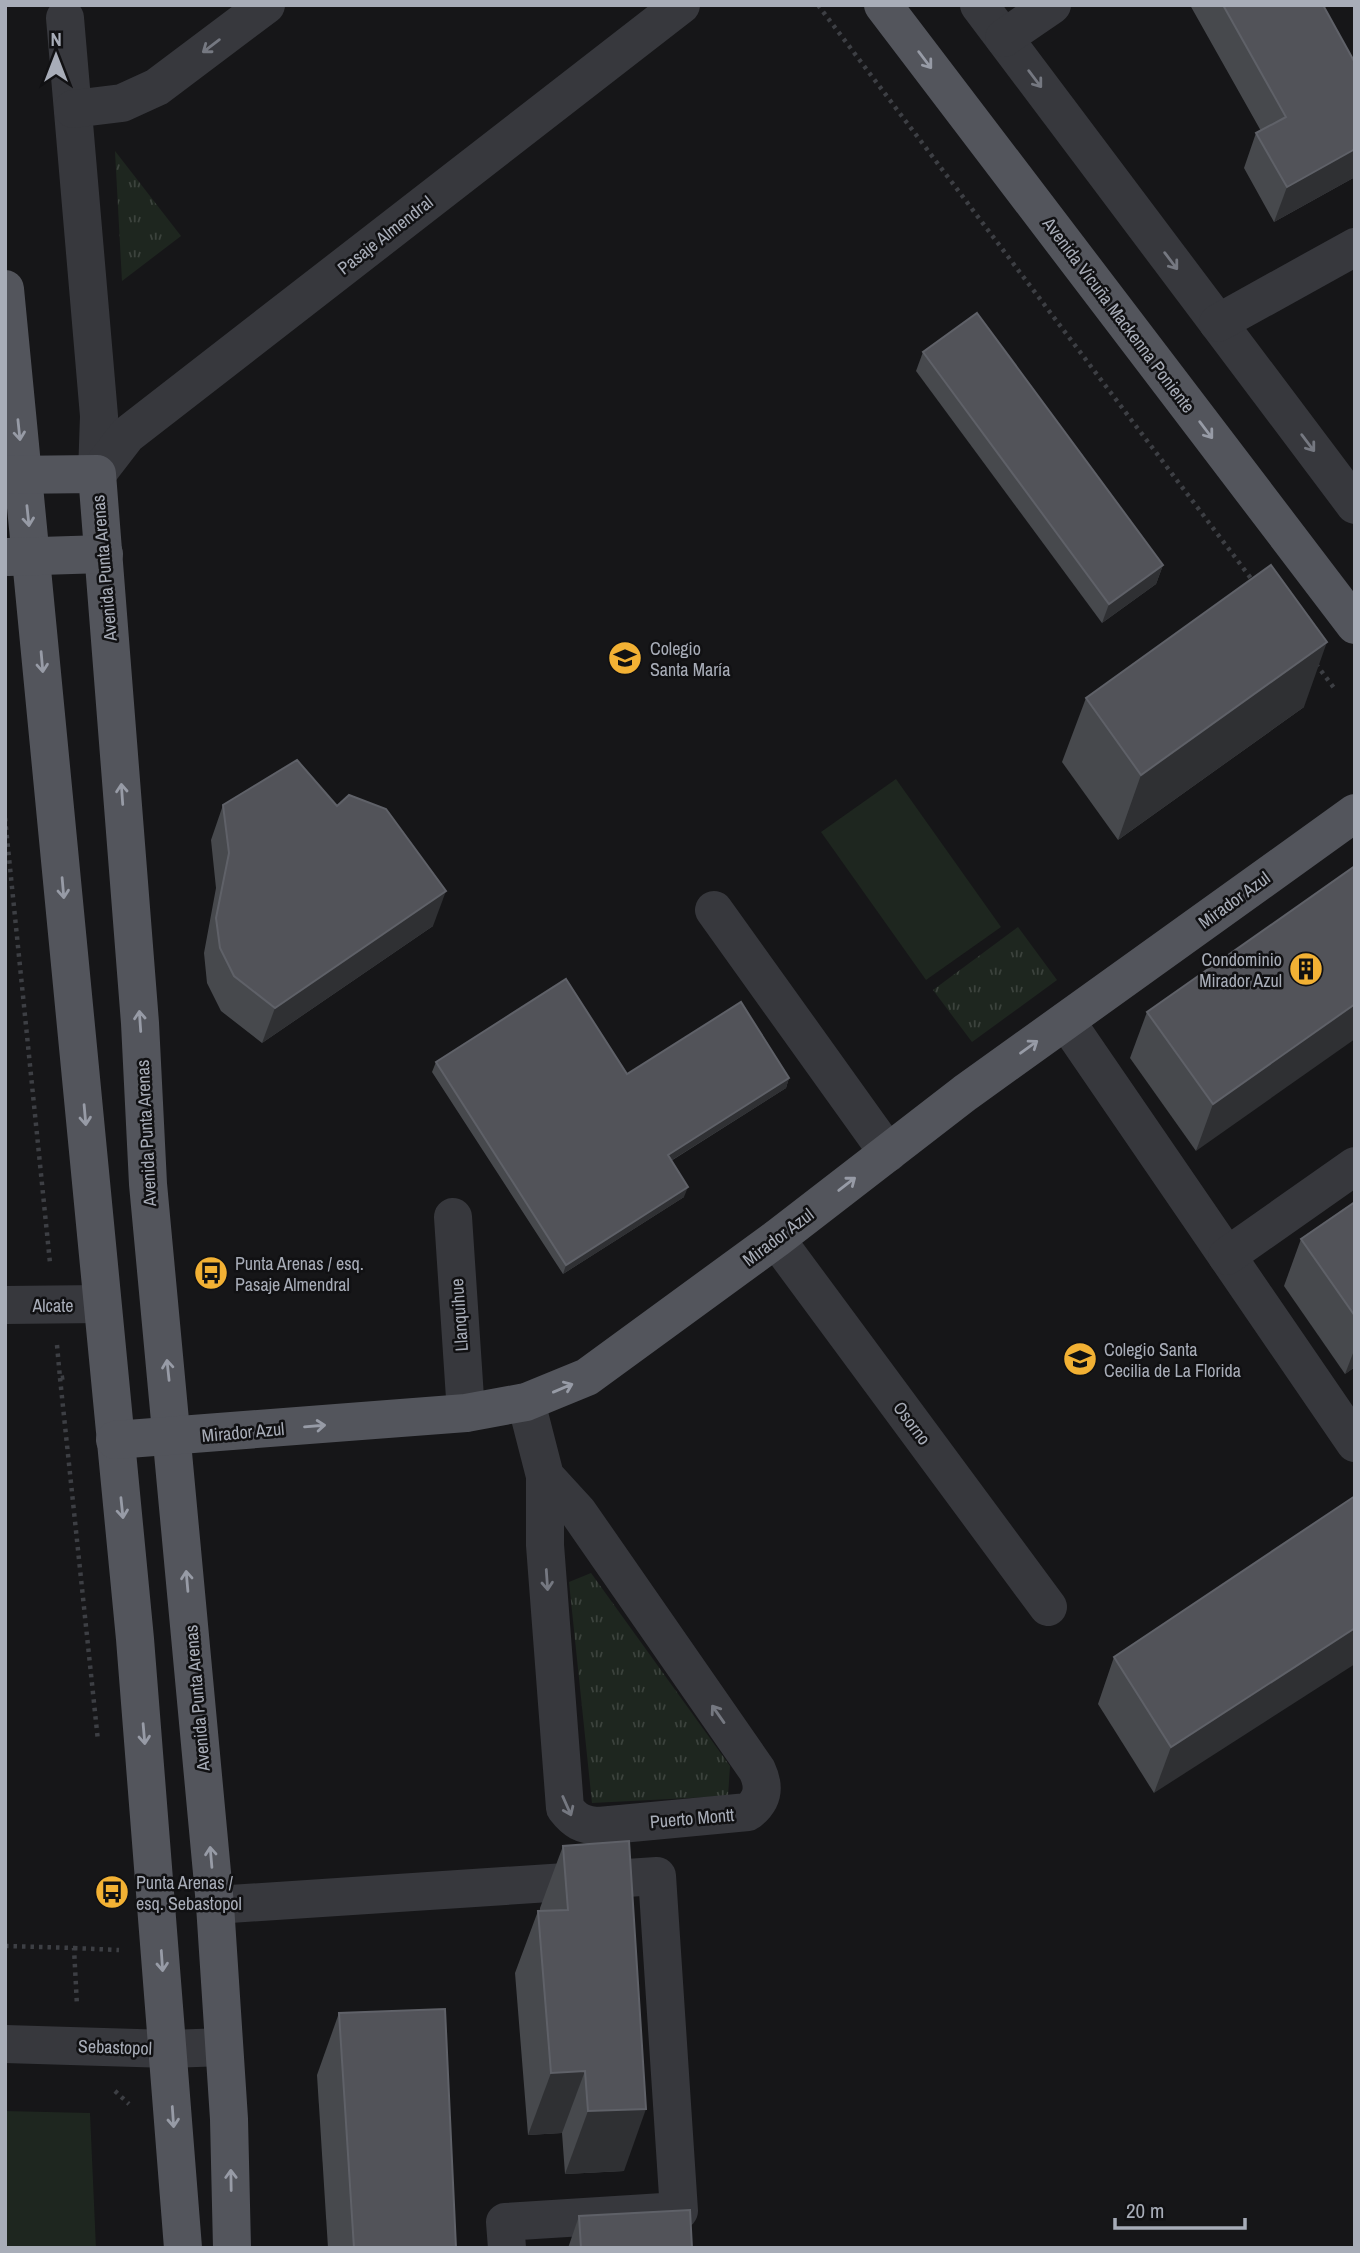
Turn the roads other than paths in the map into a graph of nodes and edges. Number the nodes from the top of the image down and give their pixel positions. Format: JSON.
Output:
{"nodes":[{"id":1,"x":266,"y":5,"type":"edge"},
{"id":2,"x":681,"y":5,"type":"edge"},
{"id":3,"x":883,"y":5,"type":"edge"},
{"id":4,"x":979,"y":5,"type":"edge"},
{"id":5,"x":1052,"y":5,"type":"edge"},
{"id":6,"x":65,"y":18,"type":"dead end"},
{"id":7,"x":1004,"y":38,"type":"junction"},
{"id":8,"x":73,"y":109,"type":"junction"},
{"id":9,"x":1355,"y":247,"type":"edge"},
{"id":10,"x":5,"y":289,"type":"edge"},
{"id":11,"x":1218,"y":323,"type":"junction"},
{"id":12,"x":97,"y":474,"type":"junction"},
{"id":13,"x":15,"y":475,"type":"edge"},
{"id":14,"x":1355,"y":505,"type":"edge"},
{"id":15,"x":104,"y":554,"type":"junction"},
{"id":16,"x":19,"y":557,"type":"edge"},
{"id":17,"x":1355,"y":625,"type":"edge"},
{"id":18,"x":1355,"y":813,"type":"edge"},
{"id":19,"x":714,"y":910,"type":"dead end"},
{"id":20,"x":1066,"y":1021,"type":"junction"},
{"id":21,"x":888,"y":1153,"type":"junction"},
{"id":22,"x":1355,"y":1166,"type":"edge"},
{"id":23,"x":453,"y":1217,"type":"dead end"},
{"id":24,"x":776,"y":1239,"type":"junction"},
{"id":25,"x":1227,"y":1256,"type":"junction"},
{"id":26,"x":102,"y":1304,"type":"junction"},
{"id":27,"x":5,"y":1305,"type":"edge"},
{"id":28,"x":526,"y":1402,"type":"junction"},
{"id":29,"x":466,"y":1413,"type":"junction"},
{"id":30,"x":174,"y":1438,"type":"junction"},
{"id":31,"x":115,"y":1440,"type":"junction"},
{"id":32,"x":1355,"y":1443,"type":"edge"},
{"id":33,"x":545,"y":1476,"type":"junction"},
{"id":34,"x":1048,"y":1607,"type":"dead end"},
{"id":35,"x":215,"y":1905,"type":"junction"},
{"id":36,"x":5,"y":2044,"type":"edge"},
{"id":37,"x":225,"y":2047,"type":"junction"},
{"id":38,"x":169,"y":2049,"type":"junction"},
{"id":39,"x":183,"y":2248,"type":"edge"},
{"id":40,"x":232,"y":2248,"type":"edge"},
{"id":41,"x":507,"y":2248,"type":"edge"}],
"edges":[{"from":1,"to":8,"type":"street","one_way":true},
{"from":2,"to":12,"type":"street","name":"Pasaje Almendral"},
{"from":3,"to":17,"type":"main road","name":"Avenida Vicuña Mackenna Poniente","one_way":true},
{"from":4,"to":7,"type":"street"},
{"from":5,"to":7,"type":"street"},
{"from":6,"to":8,"type":"street","name":"Avenida Punta Arenas"},
{"from":7,"to":11,"type":"street","one_way":true},
{"from":8,"to":12,"type":"street","name":"Avenida Punta Arenas"},
{"from":9,"to":11,"type":"street"},
{"from":10,"to":13,"type":"main road","one_way":true},
{"from":11,"to":14,"type":"street","one_way":true},
{"from":12,"to":13,"type":"main road"},
{"from":12,"to":15,"type":"main road","name":"Avenida Punta Arenas"},
{"from":13,"to":16,"type":"main road","one_way":true},
{"from":15,"to":16,"type":"main road"},
{"from":30,"to":15,"type":"main road","name":"Avenida Punta Arenas","one_way":true},
{"from":16,"to":26,"type":"main road","one_way":true},
{"from":18,"to":20,"type":"main road","name":"Mirador Azul"},
{"from":19,"to":21,"type":"street"},
{"from":21,"to":20,"type":"main road","name":"Mirador Azul","one_way":true},
{"from":20,"to":25,"type":"street"},
{"from":24,"to":21,"type":"main road","name":"Mirador Azul","one_way":true},
{"from":22,"to":25,"type":"street"},
{"from":23,"to":29,"type":"street","name":"Llanquihue"},
{"from":28,"to":24,"type":"main road","name":"Mirador Azul","one_way":true},
{"from":24,"to":34,"type":"street","name":"Osorno"},
{"from":25,"to":32,"type":"street"},
{"from":26,"to":27,"type":"street","name":"Alcate"},
{"from":26,"to":31,"type":"main road"},
{"from":28,"to":29,"type":"main road","name":"Mirador Azul"},
{"from":28,"to":33,"type":"street","name":"Puerto Montt"},
{"from":30,"to":29,"type":"main road","name":"Mirador Azul","one_way":true},
{"from":30,"to":31,"type":"main road","name":"Mirador Azul"},
{"from":35,"to":30,"type":"main road","name":"Avenida Punta Arenas","one_way":true},
{"from":31,"to":38,"type":"main road","one_way":true},
{"from":33,"to":33,"type":"street","name":"Puerto Montt","one_way":true},
{"from":35,"to":37,"type":"main road","name":"Avenida Punta Arenas"},
{"from":35,"to":41,"type":"street"},
{"from":36,"to":38,"type":"street","name":"Sebastopol"},
{"from":37,"to":38,"type":"street","name":"Sebastopol"},
{"from":40,"to":37,"type":"main road","name":"Avenida Punta Arenas","one_way":true},
{"from":38,"to":39,"type":"main road","one_way":true}]}
